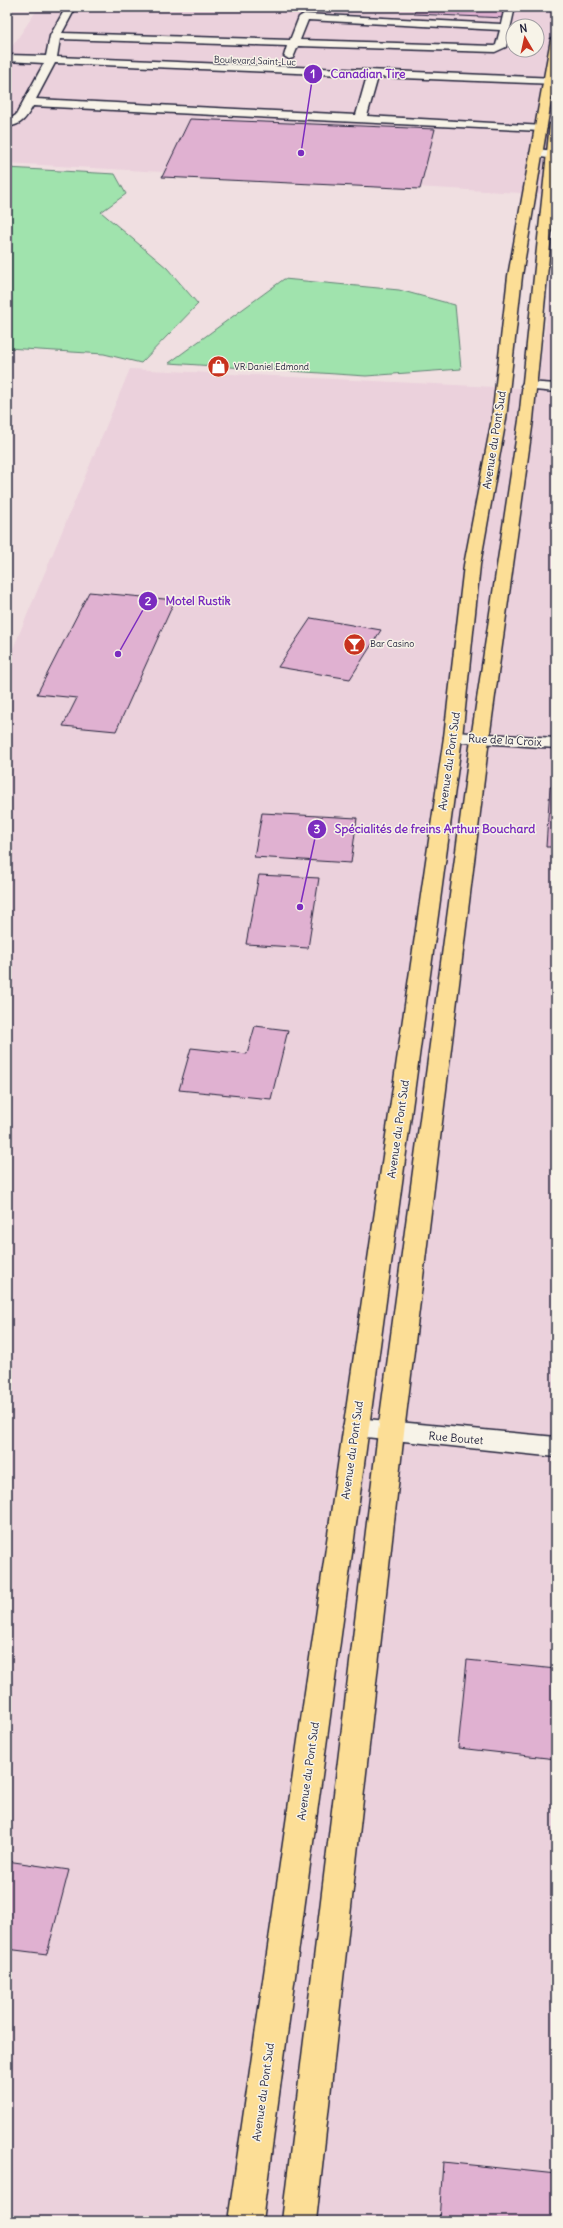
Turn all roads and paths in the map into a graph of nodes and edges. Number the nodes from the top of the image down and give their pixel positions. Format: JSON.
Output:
{"nodes":[{"id":1,"x":71,"y":7,"type":"edge"},
{"id":2,"x":309,"y":7,"type":"edge"},
{"id":3,"x":510,"y":7,"type":"edge"},
{"id":4,"x":405,"y":17,"type":"junction"},
{"id":5,"x":304,"y":18,"type":"junction"},
{"id":6,"x":507,"y":18,"type":"edge"},
{"id":7,"x":505,"y":27,"type":"joint"},
{"id":8,"x":55,"y":36,"type":"junction"},
{"id":9,"x":556,"y":39,"type":"edge"},
{"id":10,"x":295,"y":43,"type":"junction"},
{"id":11,"x":396,"y":46,"type":"junction"},
{"id":12,"x":7,"y":51,"type":"edge"},
{"id":13,"x":51,"y":56,"type":"junction"},
{"id":14,"x":7,"y":58,"type":"edge"},
{"id":15,"x":391,"y":59,"type":"dead end"},
{"id":16,"x":285,"y":66,"type":"junction"},
{"id":17,"x":374,"y":73,"type":"junction"},
{"id":18,"x":553,"y":76,"type":"edge"},
{"id":19,"x":28,"y":102,"type":"junction"},
{"id":20,"x":361,"y":118,"type":"junction"},
{"id":21,"x":7,"y":124,"type":"edge"},
{"id":22,"x":549,"y":126,"type":"edge"},
{"id":23,"x":549,"y":154,"type":"edge"},
{"id":24,"x":528,"y":386,"type":"junction"},
{"id":25,"x":556,"y":388,"type":"edge"},
{"id":26,"x":453,"y":737,"type":"junction"},
{"id":27,"x":480,"y":739,"type":"junction"},
{"id":28,"x":556,"y":743,"type":"edge"},
{"id":29,"x":356,"y":1427,"type":"junction"},
{"id":30,"x":391,"y":1432,"type":"junction"},
{"id":31,"x":556,"y":1447,"type":"edge"},
{"id":32,"x":245,"y":2221,"type":"edge"},
{"id":33,"x":299,"y":2221,"type":"edge"}],
"edges":[{"from":1,"to":8,"type":"street"},
{"from":2,"to":5,"type":"street"},
{"from":3,"to":6,"type":"street"},
{"from":4,"to":5,"type":"street"},
{"from":4,"to":7,"type":"street"},
{"from":4,"to":11,"type":"street"},
{"from":5,"to":10,"type":"street"},
{"from":7,"to":11,"type":"street"},
{"from":8,"to":10,"type":"street"},
{"from":8,"to":13,"type":"street"},
{"from":9,"to":18,"type":"main road","name":"Avenue du Pont Sud"},
{"from":10,"to":11,"type":"street"},
{"from":10,"to":16,"type":"street"},
{"from":11,"to":15,"type":"street"},
{"from":12,"to":13,"type":"street","name":"Boulevard Saint-Luc"},
{"from":13,"to":14,"type":"street","name":"Boulevard Saint-Luc"},
{"from":13,"to":16,"type":"street","name":"Boulevard Saint-Luc"},
{"from":13,"to":19,"type":"street"},
{"from":16,"to":17,"type":"street","name":"Boulevard Saint-Luc"},
{"from":16,"to":18,"type":"street","name":"Boulevard Saint-Luc"},
{"from":17,"to":18,"type":"street","name":"Boulevard Saint-Luc"},
{"from":17,"to":20,"type":"street"},
{"from":18,"to":22,"type":"main road","name":"Avenue du Pont Sud"},
{"from":19,"to":20,"type":"street"},
{"from":19,"to":21,"type":"street"},
{"from":20,"to":22,"type":"street"},
{"from":22,"to":23,"type":"main road","name":"Avenue du Pont Sud"},
{"from":23,"to":24,"type":"main road","name":"Avenue du Pont Sud"},
{"from":23,"to":26,"type":"main road","name":"Avenue du Pont Sud"},
{"from":24,"to":25,"type":"street"},
{"from":24,"to":27,"type":"main road","name":"Avenue du Pont Sud"},
{"from":26,"to":27,"type":"street","name":"Rue de la Croix"},
{"from":26,"to":29,"type":"main road","name":"Avenue du Pont Sud"},
{"from":27,"to":28,"type":"street","name":"Rue de la Croix"},
{"from":27,"to":30,"type":"main road","name":"Avenue du Pont Sud"},
{"from":29,"to":30,"type":"street","name":"Rue Boutet"},
{"from":29,"to":32,"type":"main road","name":"Avenue du Pont Sud"},
{"from":30,"to":31,"type":"street","name":"Rue Boutet"},
{"from":30,"to":33,"type":"main road","name":"Avenue du Pont Sud"}]}
